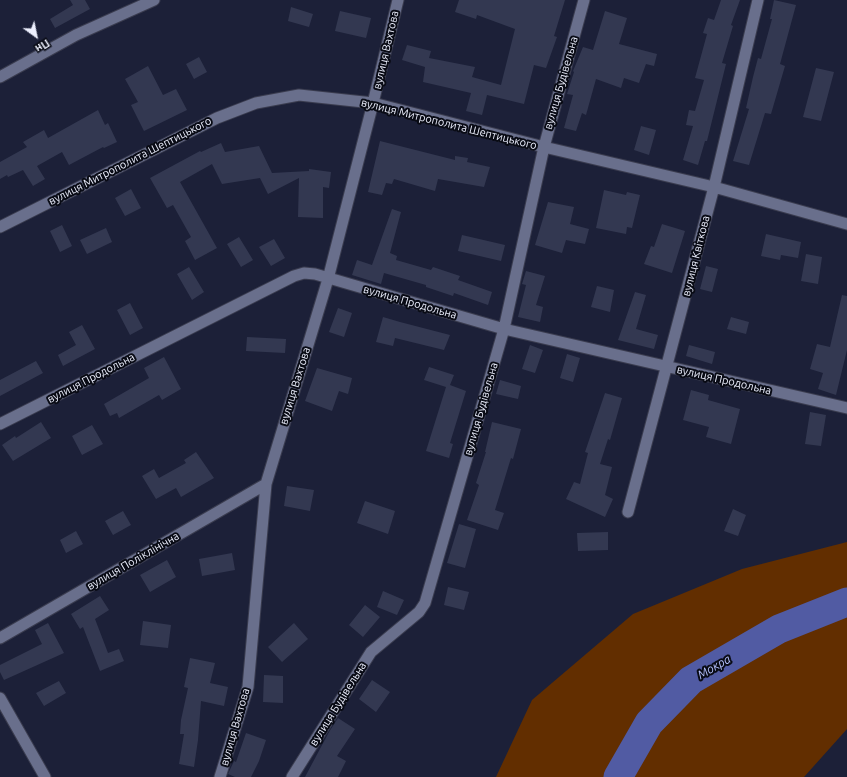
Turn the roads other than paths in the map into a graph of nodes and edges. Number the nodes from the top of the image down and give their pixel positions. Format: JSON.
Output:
{"nodes":[{"id":1,"x":154,"y":0,"type":"edge"},
{"id":2,"x":584,"y":0,"type":"edge"},
{"id":3,"x":758,"y":0,"type":"edge"},
{"id":4,"x":395,"y":1,"type":"edge"},
{"id":5,"x":0,"y":77,"type":"edge"},
{"id":6,"x":373,"y":103,"type":"junction"},
{"id":7,"x":544,"y":146,"type":"junction"},
{"id":8,"x":714,"y":187,"type":"junction"},
{"id":9,"x":847,"y":224,"type":"edge"},
{"id":10,"x":0,"y":227,"type":"edge"},
{"id":11,"x":328,"y":279,"type":"junction"},
{"id":12,"x":504,"y":329,"type":"junction"},
{"id":13,"x":667,"y":367,"type":"junction"},
{"id":14,"x":847,"y":408,"type":"edge"},
{"id":15,"x":0,"y":424,"type":"edge"},
{"id":16,"x":266,"y":484,"type":"junction"},
{"id":17,"x":628,"y":512,"type":"dead end"},
{"id":18,"x":0,"y":638,"type":"edge"},
{"id":19,"x":0,"y":698,"type":"edge"},
{"id":20,"x":42,"y":776,"type":"edge"},
{"id":21,"x":220,"y":777,"type":"edge"},
{"id":22,"x":292,"y":777,"type":"edge"}],
"edges":[{"from":1,"to":5,"type":"street"},
{"from":2,"to":7,"type":"street","name":"вулиця Будівельна"},
{"from":3,"to":8,"type":"street","name":"вулиця Квіткова"},
{"from":4,"to":6,"type":"street","name":"вулиця Вахтова"},
{"from":6,"to":7,"type":"street","name":"вулиця Митрополита Шептицького"},
{"from":6,"to":10,"type":"street","name":"вулиця Митрополита Шептицького"},
{"from":6,"to":11,"type":"street","name":"вулиця Вахтова"},
{"from":7,"to":8,"type":"street","name":"вулиця Митрополита Шептицького"},
{"from":7,"to":12,"type":"street","name":"вулиця Будівельна"},
{"from":8,"to":9,"type":"street","name":"вулиця Митрополита Шептицького"},
{"from":8,"to":13,"type":"street","name":"вулиця Квіткова"},
{"from":11,"to":12,"type":"street","name":"вулиця Продольна"},
{"from":11,"to":15,"type":"street","name":"вулиця Продольна"},
{"from":11,"to":16,"type":"street","name":"вулиця Вахтова"},
{"from":12,"to":13,"type":"street","name":"вулиця Продольна"},
{"from":12,"to":22,"type":"street","name":"вулиця Будівельна"},
{"from":13,"to":14,"type":"street","name":"вулиця Продольна"},
{"from":13,"to":17,"type":"street","name":"вулиця Квіткова"},
{"from":16,"to":18,"type":"street","name":"вулиця Поліклінічна"},
{"from":16,"to":21,"type":"street","name":"вулиця Вахтова"},
{"from":19,"to":20,"type":"street"}]}
